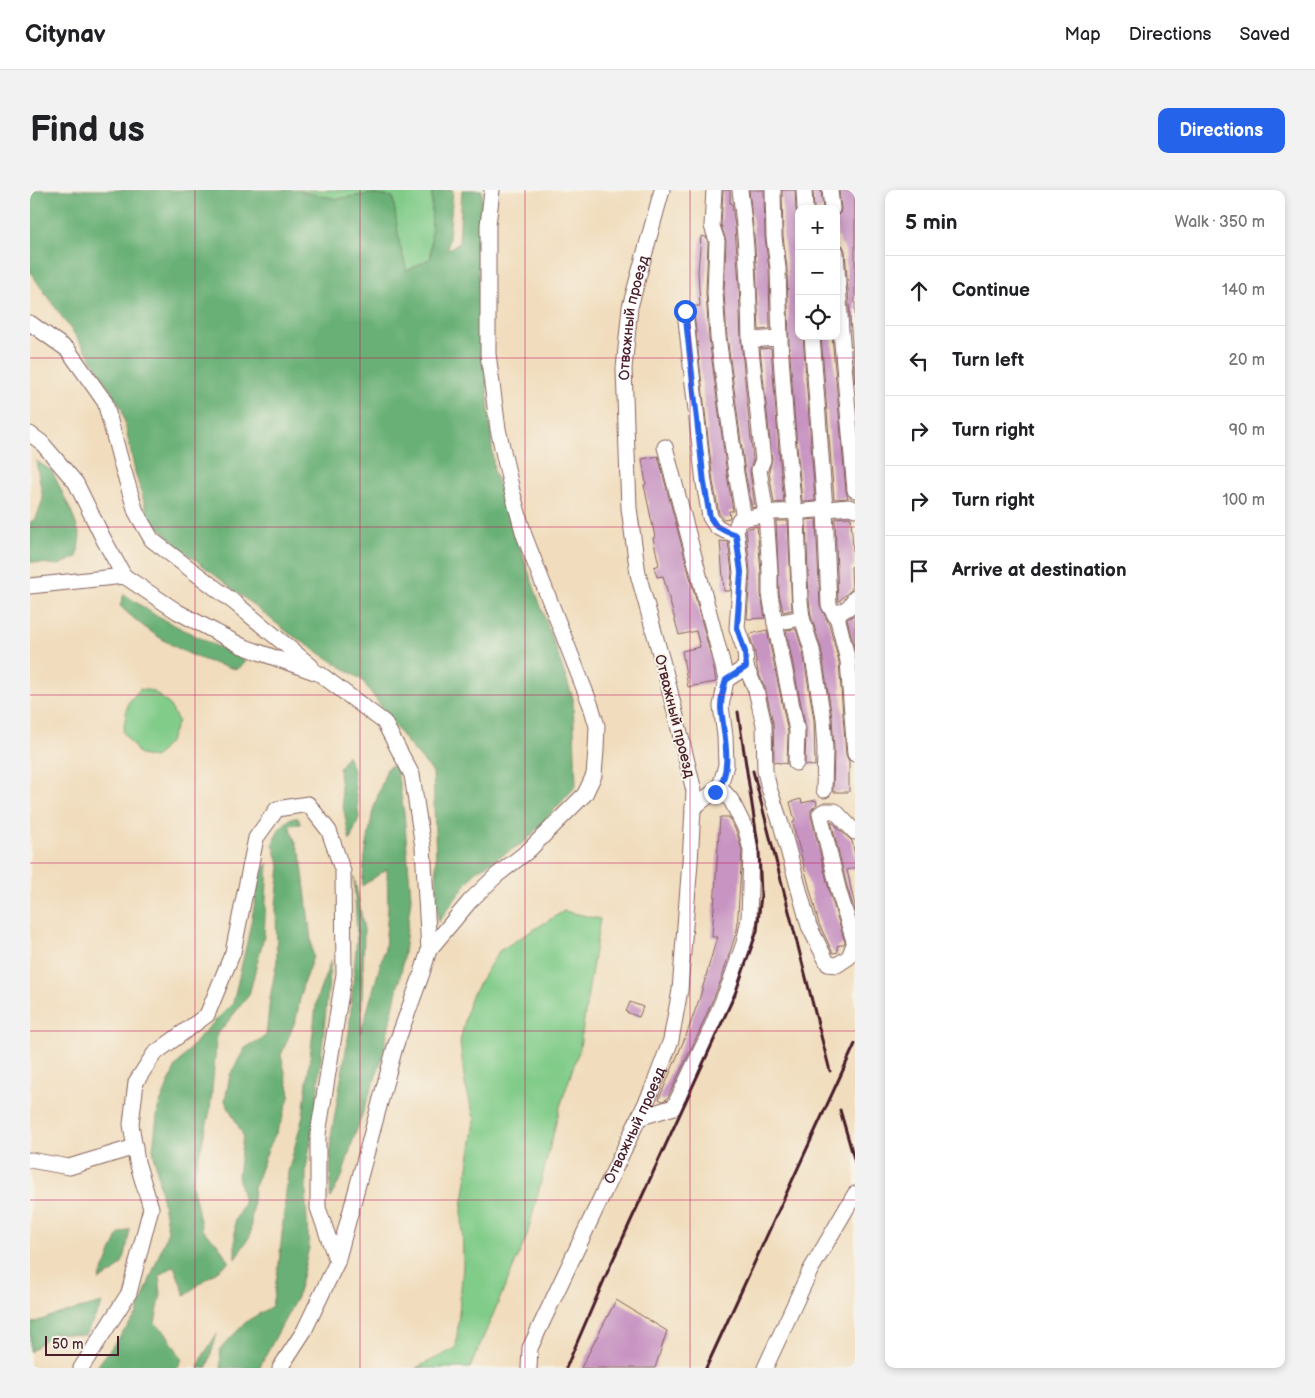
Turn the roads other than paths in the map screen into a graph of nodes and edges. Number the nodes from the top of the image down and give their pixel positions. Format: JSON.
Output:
{"nodes":[{"id":1,"x":492,"y":190,"type":"edge"},
{"id":2,"x":662,"y":190,"type":"edge"},
{"id":3,"x":714,"y":190,"type":"edge"},
{"id":4,"x":740,"y":190,"type":"edge"},
{"id":5,"x":772,"y":190,"type":"edge"},
{"id":6,"x":804,"y":190,"type":"edge"},
{"id":7,"x":830,"y":190,"type":"edge"},
{"id":8,"x":805,"y":205,"type":"edge"},
{"id":9,"x":832,"y":205,"type":"edge"},
{"id":10,"x":839,"y":295,"type":"edge"},
{"id":11,"x":685,"y":311,"type":"dead end"},
{"id":12,"x":30,"y":323,"type":"edge"},
{"id":13,"x":780,"y":338,"type":"junction"},
{"id":14,"x":750,"y":340,"type":"junction"},
{"id":15,"x":812,"y":340,"type":"edge"},
{"id":16,"x":30,"y":434,"type":"edge"},
{"id":17,"x":665,"y":447,"type":"dead end"},
{"id":18,"x":855,"y":490,"type":"edge"},
{"id":19,"x":825,"y":509,"type":"junction"},
{"id":20,"x":855,"y":509,"type":"edge"},
{"id":21,"x":794,"y":512,"type":"junction"},
{"id":22,"x":766,"y":514,"type":"junction"},
{"id":23,"x":744,"y":519,"type":"junction"},
{"id":24,"x":736,"y":535,"type":"junction"},
{"id":25,"x":124,"y":576,"type":"junction"},
{"id":26,"x":30,"y":586,"type":"edge"},
{"id":27,"x":855,"y":598,"type":"edge"},
{"id":28,"x":836,"y":615,"type":"junction"},
{"id":29,"x":802,"y":618,"type":"junction"},
{"id":30,"x":775,"y":623,"type":"junction"},
{"id":31,"x":746,"y":667,"type":"junction"},
{"id":32,"x":320,"y":674,"type":"junction"},
{"id":33,"x":726,"y":680,"type":"junction"},
{"id":34,"x":855,"y":754,"type":"edge"},
{"id":35,"x":796,"y":763,"type":"dead end"},
{"id":36,"x":720,"y":787,"type":"junction"},
{"id":37,"x":824,"y":790,"type":"dead end"},
{"id":38,"x":693,"y":808,"type":"junction"},
{"id":39,"x":855,"y":832,"type":"edge"},
{"id":40,"x":855,"y":943,"type":"edge"},
{"id":41,"x":429,"y":950,"type":"junction"},
{"id":42,"x":638,"y":1118,"type":"junction"},
{"id":43,"x":135,"y":1147,"type":"junction"},
{"id":44,"x":30,"y":1160,"type":"edge"},
{"id":45,"x":852,"y":1205,"type":"edge"},
{"id":46,"x":337,"y":1262,"type":"junction"},
{"id":47,"x":81,"y":1368,"type":"edge"},
{"id":48,"x":280,"y":1368,"type":"edge"},
{"id":49,"x":529,"y":1368,"type":"edge"},
{"id":50,"x":765,"y":1368,"type":"edge"}],
"edges":[{"from":1,"to":41,"type":"street"},
{"from":2,"to":38,"type":"street","name":"Отважный проезд"},
{"from":3,"to":23,"type":"street"},
{"from":4,"to":14,"type":"street"},
{"from":5,"to":13,"type":"street"},
{"from":6,"to":8,"type":"street"},
{"from":7,"to":9,"type":"street"},
{"from":10,"to":18,"type":"street"},
{"from":11,"to":24,"type":"street"},
{"from":12,"to":32,"type":"street"},
{"from":13,"to":14,"type":"street"},
{"from":13,"to":21,"type":"street"},
{"from":14,"to":22,"type":"street"},
{"from":15,"to":19,"type":"street"},
{"from":16,"to":25,"type":"street"},
{"from":17,"to":33,"type":"street"},
{"from":19,"to":20,"type":"street"},
{"from":19,"to":21,"type":"street"},
{"from":19,"to":28,"type":"street"},
{"from":21,"to":22,"type":"street"},
{"from":21,"to":29,"type":"street"},
{"from":22,"to":23,"type":"street"},
{"from":22,"to":30,"type":"street"},
{"from":23,"to":24,"type":"street"},
{"from":24,"to":31,"type":"street"},
{"from":25,"to":26,"type":"street"},
{"from":25,"to":32,"type":"street"},
{"from":27,"to":28,"type":"street"},
{"from":28,"to":34,"type":"street"},
{"from":29,"to":30,"type":"street"},
{"from":29,"to":37,"type":"street"},
{"from":30,"to":35,"type":"street"},
{"from":31,"to":33,"type":"street"},
{"from":31,"to":40,"type":"street"},
{"from":32,"to":41,"type":"street"},
{"from":33,"to":36,"type":"street"},
{"from":36,"to":38,"type":"street"},
{"from":36,"to":42,"type":"street"},
{"from":38,"to":42,"type":"street","name":"Отважный проезд"},
{"from":39,"to":40,"type":"street"},
{"from":41,"to":46,"type":"street"},
{"from":42,"to":49,"type":"street","name":"Отважный проезд"},
{"from":43,"to":44,"type":"street"},
{"from":43,"to":46,"type":"street"},
{"from":43,"to":47,"type":"street"},
{"from":45,"to":50,"type":"street"},
{"from":46,"to":48,"type":"street"}]}
